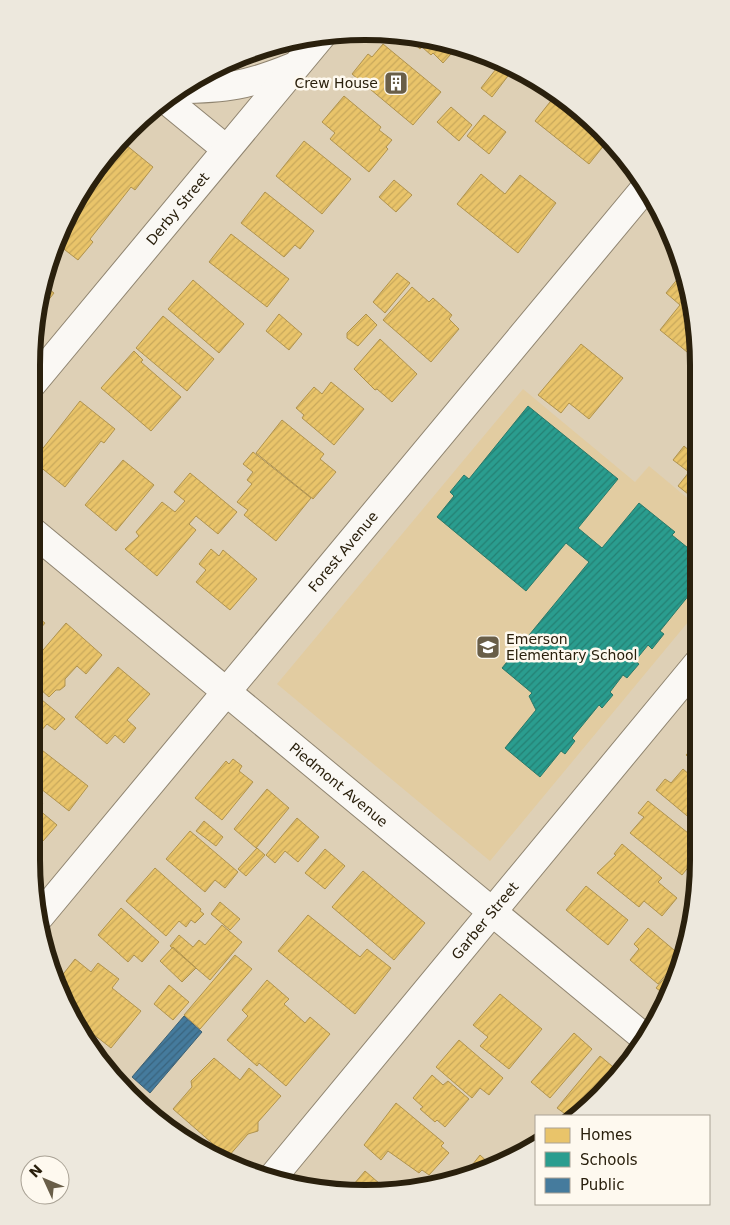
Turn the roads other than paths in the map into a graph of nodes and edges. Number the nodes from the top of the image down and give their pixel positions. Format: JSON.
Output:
{"nodes":[{"id":1,"x":315,"y":44,"type":"edge"},
{"id":2,"x":297,"y":66,"type":"junction"},
{"id":3,"x":195,"y":89,"type":"edge"},
{"id":4,"x":171,"y":104,"type":"edge"},
{"id":5,"x":226,"y":149,"type":"junction"},
{"id":6,"x":641,"y":194,"type":"edge"},
{"id":7,"x":40,"y":374,"type":"edge"},
{"id":8,"x":40,"y":538,"type":"edge"},
{"id":9,"x":690,"y":673,"type":"edge"},
{"id":10,"x":226,"y":692,"type":"junction"},
{"id":11,"x":44,"y":911,"type":"edge"},
{"id":12,"x":492,"y":913,"type":"junction"},
{"id":13,"x":639,"y":1034,"type":"edge"},
{"id":14,"x":276,"y":1173,"type":"edge"}],
"edges":[{"from":1,"to":2,"type":"street","name":"Derby Street"},
{"from":2,"to":3,"type":"street"},
{"from":2,"to":5,"type":"street","name":"Derby Street"},
{"from":4,"to":5,"type":"street"},
{"from":5,"to":7,"type":"street","name":"Derby Street"},
{"from":6,"to":10,"type":"street","name":"Forest Avenue"},
{"from":8,"to":10,"type":"street","name":"Piedmont Avenue"},
{"from":9,"to":12,"type":"street","name":"Garber Street"},
{"from":10,"to":11,"type":"street","name":"Forest Avenue"},
{"from":10,"to":12,"type":"street","name":"Piedmont Avenue"},
{"from":12,"to":13,"type":"street","name":"Piedmont Avenue"},
{"from":12,"to":14,"type":"street","name":"Garber Street"}]}
